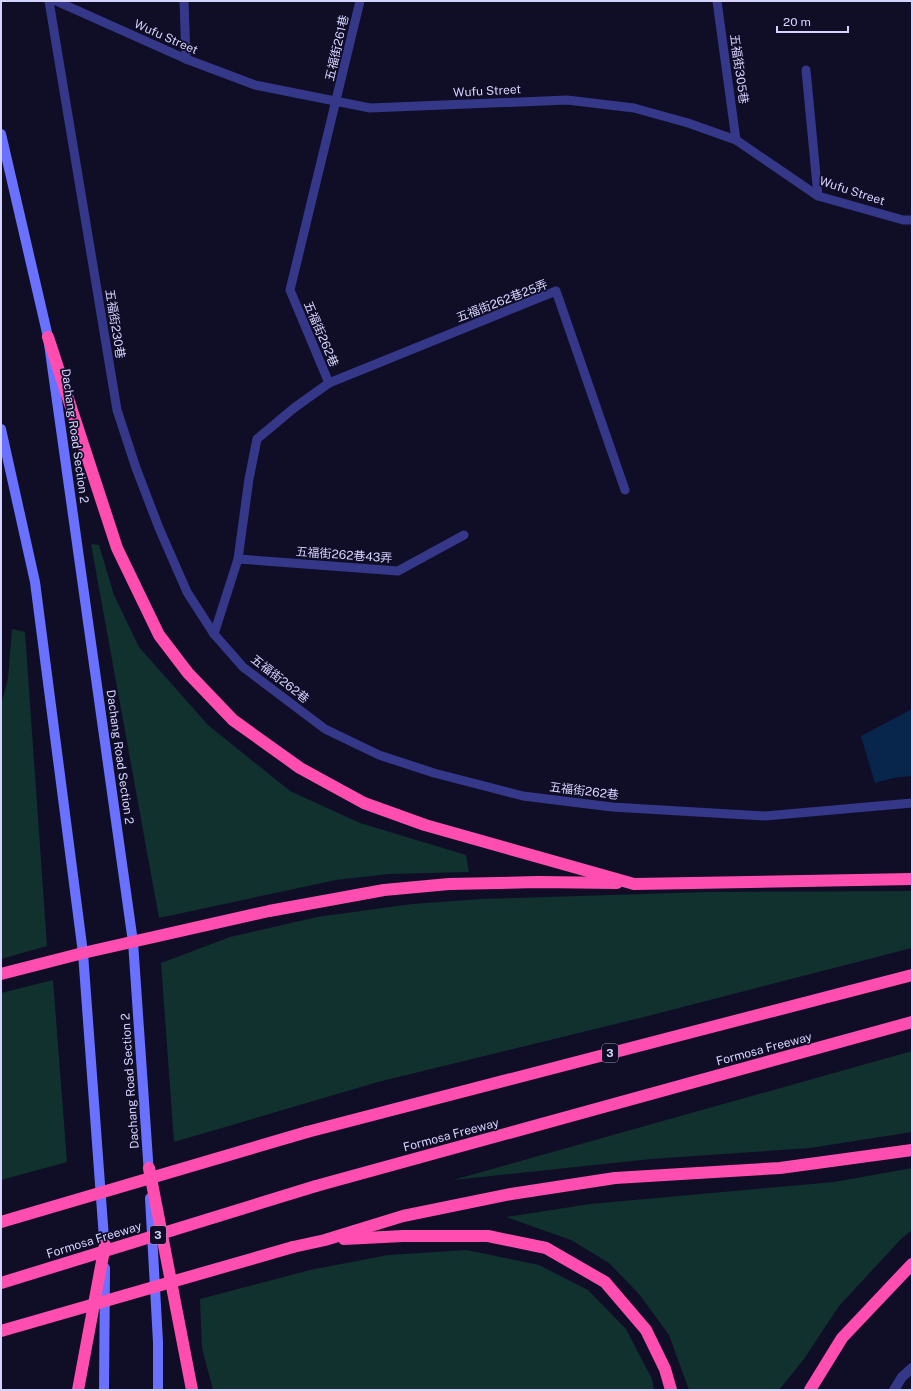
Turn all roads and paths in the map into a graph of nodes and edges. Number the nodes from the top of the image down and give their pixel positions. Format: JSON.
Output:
{"nodes":[{"id":1,"x":49,"y":1,"type":"edge"},
{"id":2,"x":56,"y":1,"type":"edge"},
{"id":3,"x":184,"y":1,"type":"edge"},
{"id":4,"x":360,"y":1,"type":"edge"},
{"id":5,"x":717,"y":1,"type":"edge"},
{"id":6,"x":186,"y":59,"type":"junction"},
{"id":7,"x":806,"y":70,"type":"dead end"},
{"id":8,"x":337,"y":101,"type":"junction"},
{"id":9,"x":1,"y":134,"type":"edge"},
{"id":10,"x":736,"y":140,"type":"junction"},
{"id":11,"x":818,"y":196,"type":"junction"},
{"id":12,"x":912,"y":220,"type":"edge"},
{"id":13,"x":48,"y":337,"type":"junction"},
{"id":14,"x":329,"y":383,"type":"junction"},
{"id":15,"x":1,"y":430,"type":"edge"},
{"id":16,"x":625,"y":490,"type":"dead end"},
{"id":17,"x":464,"y":535,"type":"dead end"},
{"id":18,"x":238,"y":559,"type":"junction"},
{"id":19,"x":214,"y":634,"type":"junction"},
{"id":20,"x":912,"y":803,"type":"edge"},
{"id":21,"x":912,"y":879,"type":"edge"},
{"id":22,"x":634,"y":884,"type":"junction"},
{"id":23,"x":133,"y":942,"type":"junction"},
{"id":24,"x":83,"y":953,"type":"junction"},
{"id":25,"x":1,"y":974,"type":"edge"},
{"id":26,"x":912,"y":975,"type":"edge"},
{"id":27,"x":912,"y":1022,"type":"edge"},
{"id":28,"x":912,"y":1150,"type":"edge"},
{"id":29,"x":149,"y":1168,"type":"junction"},
{"id":30,"x":1,"y":1222,"type":"edge"},
{"id":31,"x":325,"y":1240,"type":"junction"},
{"id":32,"x":105,"y":1245,"type":"junction"},
{"id":33,"x":912,"y":1264,"type":"edge"},
{"id":34,"x":1,"y":1283,"type":"edge"},
{"id":35,"x":1,"y":1331,"type":"edge"},
{"id":36,"x":912,"y":1368,"type":"edge"},
{"id":37,"x":78,"y":1390,"type":"edge"},
{"id":38,"x":104,"y":1390,"type":"edge"},
{"id":39,"x":158,"y":1390,"type":"edge"},
{"id":40,"x":192,"y":1390,"type":"edge"},
{"id":41,"x":671,"y":1390,"type":"edge"},
{"id":42,"x":810,"y":1390,"type":"edge"},
{"id":43,"x":894,"y":1390,"type":"edge"}],
"edges":[{"from":1,"to":19,"type":"lane","name":"五福街230巷"},
{"from":2,"to":6,"type":"lane","name":"Wufu Street"},
{"from":3,"to":6,"type":"lane"},
{"from":4,"to":8,"type":"lane","name":"五福街261巷"},
{"from":5,"to":10,"type":"lane","name":"五福街305巷"},
{"from":6,"to":8,"type":"lane","name":"Wufu Street"},
{"from":7,"to":11,"type":"lane"},
{"from":8,"to":10,"type":"lane","name":"Wufu Street"},
{"from":8,"to":14,"type":"lane","name":"五福街262巷"},
{"from":9,"to":13,"type":"main road","name":"Dachang Road Section 2"},
{"from":10,"to":11,"type":"lane","name":"Wufu Street"},
{"from":11,"to":12,"type":"lane","name":"Wufu Street"},
{"from":13,"to":22,"type":"highway"},
{"from":13,"to":23,"type":"main road","name":"Dachang Road Section 2"},
{"from":14,"to":16,"type":"lane","name":"五福街262巷25弄"},
{"from":14,"to":18,"type":"lane","name":"五福街262巷"},
{"from":15,"to":24,"type":"main road"},
{"from":17,"to":18,"type":"lane","name":"五福街262巷43弄"},
{"from":18,"to":19,"type":"lane","name":"五福街262巷"},
{"from":19,"to":20,"type":"lane","name":"五福街262巷"},
{"from":21,"to":22,"type":"highway"},
{"from":22,"to":23,"type":"highway"},
{"from":23,"to":24,"type":"highway"},
{"from":23,"to":29,"type":"main road","name":"Dachang Road Section 2"},
{"from":24,"to":25,"type":"highway"},
{"from":24,"to":32,"type":"main road"},
{"from":26,"to":30,"type":"highway","number":"3","bridge":true},
{"from":27,"to":34,"type":"highway","name":"Formosa Freeway","number":"3","bridge":true},
{"from":28,"to":31,"type":"highway"},
{"from":29,"to":39,"type":"main road","name":"Dachang Road Section 2"},
{"from":29,"to":40,"type":"highway"},
{"from":31,"to":35,"type":"highway","bridge":true},
{"from":31,"to":41,"type":"highway"},
{"from":32,"to":37,"type":"highway"},
{"from":32,"to":38,"type":"main road"},
{"from":33,"to":42,"type":"highway"},
{"from":36,"to":43,"type":"street"}]}
